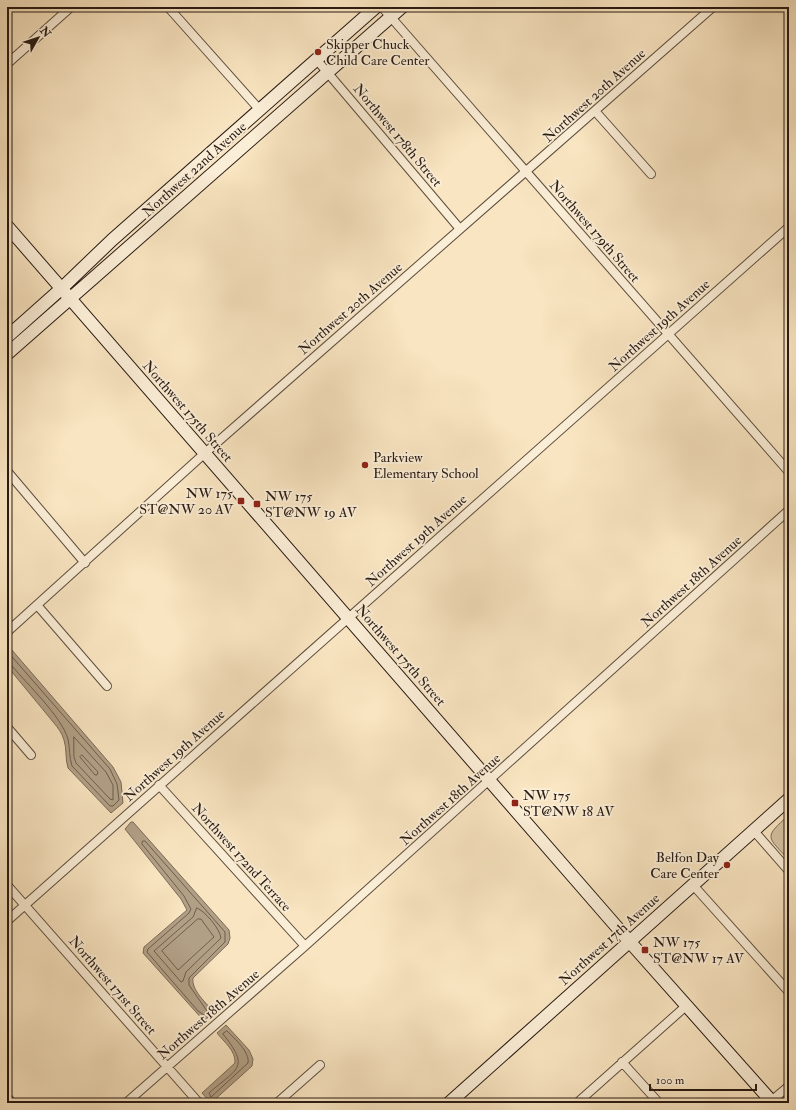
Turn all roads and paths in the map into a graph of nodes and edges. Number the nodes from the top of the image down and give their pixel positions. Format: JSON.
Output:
{"nodes":[{"id":1,"x":71,"y":7,"type":"edge"},
{"id":2,"x":168,"y":7,"type":"edge"},
{"id":3,"x":376,"y":7,"type":"edge"},
{"id":4,"x":382,"y":7,"type":"edge"},
{"id":5,"x":402,"y":7,"type":"edge"},
{"id":6,"x":713,"y":7,"type":"edge"},
{"id":7,"x":391,"y":17,"type":"junction"},
{"id":8,"x":316,"y":59,"type":"junction"},
{"id":9,"x":7,"y":64,"type":"edge"},
{"id":10,"x":328,"y":72,"type":"junction"},
{"id":11,"x":259,"y":109,"type":"junction"},
{"id":12,"x":595,"y":111,"type":"junction"},
{"id":13,"x":526,"y":173,"type":"junction"},
{"id":14,"x":651,"y":174,"type":"dead end"},
{"id":15,"x":7,"y":226,"type":"edge"},
{"id":16,"x":789,"y":226,"type":"edge"},
{"id":17,"x":460,"y":229,"type":"junction"},
{"id":18,"x":62,"y":288,"type":"junction"},
{"id":19,"x":72,"y":299,"type":"junction"},
{"id":20,"x":668,"y":334,"type":"junction"},
{"id":21,"x":7,"y":337,"type":"edge"},
{"id":22,"x":7,"y":354,"type":"edge"},
{"id":23,"x":205,"y":453,"type":"junction"},
{"id":24,"x":7,"y":471,"type":"edge"},
{"id":25,"x":789,"y":472,"type":"edge"},
{"id":26,"x":789,"y":510,"type":"edge"},
{"id":27,"x":85,"y":562,"type":"junction"},
{"id":28,"x":37,"y":605,"type":"junction"},
{"id":29,"x":348,"y":618,"type":"junction"},
{"id":30,"x":7,"y":632,"type":"edge"},
{"id":31,"x":107,"y":686,"type":"dead end"},
{"id":32,"x":7,"y":727,"type":"edge"},
{"id":33,"x":31,"y":755,"type":"dead end"},
{"id":34,"x":490,"y":781,"type":"junction"},
{"id":35,"x":159,"y":785,"type":"junction"},
{"id":36,"x":789,"y":799,"type":"edge"},
{"id":37,"x":754,"y":831,"type":"junction"},
{"id":38,"x":789,"y":871,"type":"edge"},
{"id":39,"x":7,"y":885,"type":"edge"},
{"id":40,"x":693,"y":885,"type":"junction"},
{"id":41,"x":24,"y":905,"type":"junction"},
{"id":42,"x":7,"y":921,"type":"edge"},
{"id":43,"x":629,"y":941,"type":"junction"},
{"id":44,"x":305,"y":946,"type":"junction"},
{"id":45,"x":789,"y":992,"type":"edge"},
{"id":46,"x":686,"y":1006,"type":"junction"},
{"id":47,"x":622,"y":1062,"type":"junction"},
{"id":48,"x":320,"y":1065,"type":"dead end"},
{"id":49,"x":167,"y":1067,"type":"junction"},
{"id":50,"x":789,"y":1086,"type":"edge"},
{"id":51,"x":772,"y":1102,"type":"edge"},
{"id":52,"x":126,"y":1103,"type":"edge"},
{"id":53,"x":199,"y":1103,"type":"edge"},
{"id":54,"x":277,"y":1103,"type":"edge"},
{"id":55,"x":450,"y":1103,"type":"edge"},
{"id":56,"x":577,"y":1103,"type":"edge"},
{"id":57,"x":659,"y":1103,"type":"edge"}],
"edges":[{"from":1,"to":9,"type":"street"},
{"from":2,"to":11,"type":"street"},
{"from":3,"to":8,"type":"street","name":"Northwest 22nd Avenue"},
{"from":4,"to":7,"type":"street","name":"Northwest 179th Street"},
{"from":5,"to":7,"type":"street","name":"Northwest 22nd Avenue"},
{"from":6,"to":12,"type":"street","name":"Northwest 20th Avenue"},
{"from":7,"to":10,"type":"street","name":"Northwest 22nd Avenue"},
{"from":7,"to":13,"type":"street","name":"Northwest 179th Street"},
{"from":8,"to":10,"type":"street","name":"Northwest 178th Street"},
{"from":8,"to":11,"type":"street","name":"Northwest 22nd Avenue"},
{"from":10,"to":17,"type":"street","name":"Northwest 178th Street"},
{"from":10,"to":19,"type":"street","name":"Northwest 22nd Avenue"},
{"from":11,"to":18,"type":"street","name":"Northwest 22nd Avenue"},
{"from":12,"to":13,"type":"street","name":"Northwest 20th Avenue"},
{"from":12,"to":14,"type":"street"},
{"from":13,"to":17,"type":"street","name":"Northwest 20th Avenue"},
{"from":13,"to":20,"type":"street","name":"Northwest 179th Street"},
{"from":15,"to":18,"type":"street","name":"Northwest 175th Street"},
{"from":16,"to":20,"type":"street","name":"Northwest 19th Avenue"},
{"from":17,"to":23,"type":"street","name":"Northwest 20th Avenue"},
{"from":18,"to":19,"type":"street","name":"Northwest 175th Street"},
{"from":18,"to":21,"type":"street","name":"Northwest 22nd Avenue"},
{"from":19,"to":22,"type":"street","name":"Northwest 22nd Avenue"},
{"from":19,"to":23,"type":"street","name":"Northwest 175th Street"},
{"from":20,"to":25,"type":"street","name":"Northwest 179th Street"},
{"from":20,"to":29,"type":"street","name":"Northwest 19th Avenue"},
{"from":23,"to":27,"type":"street","name":"Northwest 20th Avenue"},
{"from":23,"to":29,"type":"street","name":"Northwest 175th Street"},
{"from":24,"to":27,"type":"street"},
{"from":26,"to":34,"type":"street","name":"Northwest 18th Avenue"},
{"from":27,"to":28,"type":"street","name":"Northwest 20th Avenue"},
{"from":28,"to":30,"type":"street","name":"Northwest 20th Avenue"},
{"from":28,"to":31,"type":"street"},
{"from":29,"to":34,"type":"street","name":"Northwest 175th Street"},
{"from":29,"to":35,"type":"street","name":"Northwest 19th Avenue"},
{"from":32,"to":33,"type":"street"},
{"from":34,"to":43,"type":"street","name":"Northwest 175th Street"},
{"from":34,"to":44,"type":"street","name":"Northwest 18th Avenue"},
{"from":35,"to":41,"type":"street","name":"Northwest 19th Avenue"},
{"from":35,"to":44,"type":"street","name":"Northwest 172nd Terrace"},
{"from":36,"to":37,"type":"street","name":"Northwest 17th Avenue"},
{"from":37,"to":38,"type":"street"},
{"from":37,"to":40,"type":"street","name":"Northwest 17th Avenue"},
{"from":39,"to":41,"type":"street","name":"Northwest 171st Street"},
{"from":40,"to":43,"type":"street","name":"Northwest 17th Avenue"},
{"from":40,"to":45,"type":"street"},
{"from":41,"to":42,"type":"street","name":"Northwest 19th Avenue"},
{"from":41,"to":49,"type":"street","name":"Northwest 171st Street"},
{"from":43,"to":46,"type":"street","name":"Northwest 175th Street"},
{"from":43,"to":55,"type":"street","name":"Northwest 17th Avenue"},
{"from":44,"to":49,"type":"street","name":"Northwest 18th Avenue"},
{"from":46,"to":47,"type":"street"},
{"from":46,"to":51,"type":"street","name":"Northwest 175th Street"},
{"from":47,"to":56,"type":"street"},
{"from":47,"to":57,"type":"street"},
{"from":48,"to":54,"type":"street"},
{"from":49,"to":52,"type":"street","name":"Northwest 18th Avenue"},
{"from":49,"to":53,"type":"street","name":"Northwest 171st Street"},
{"from":50,"to":51,"type":"street"}]}
